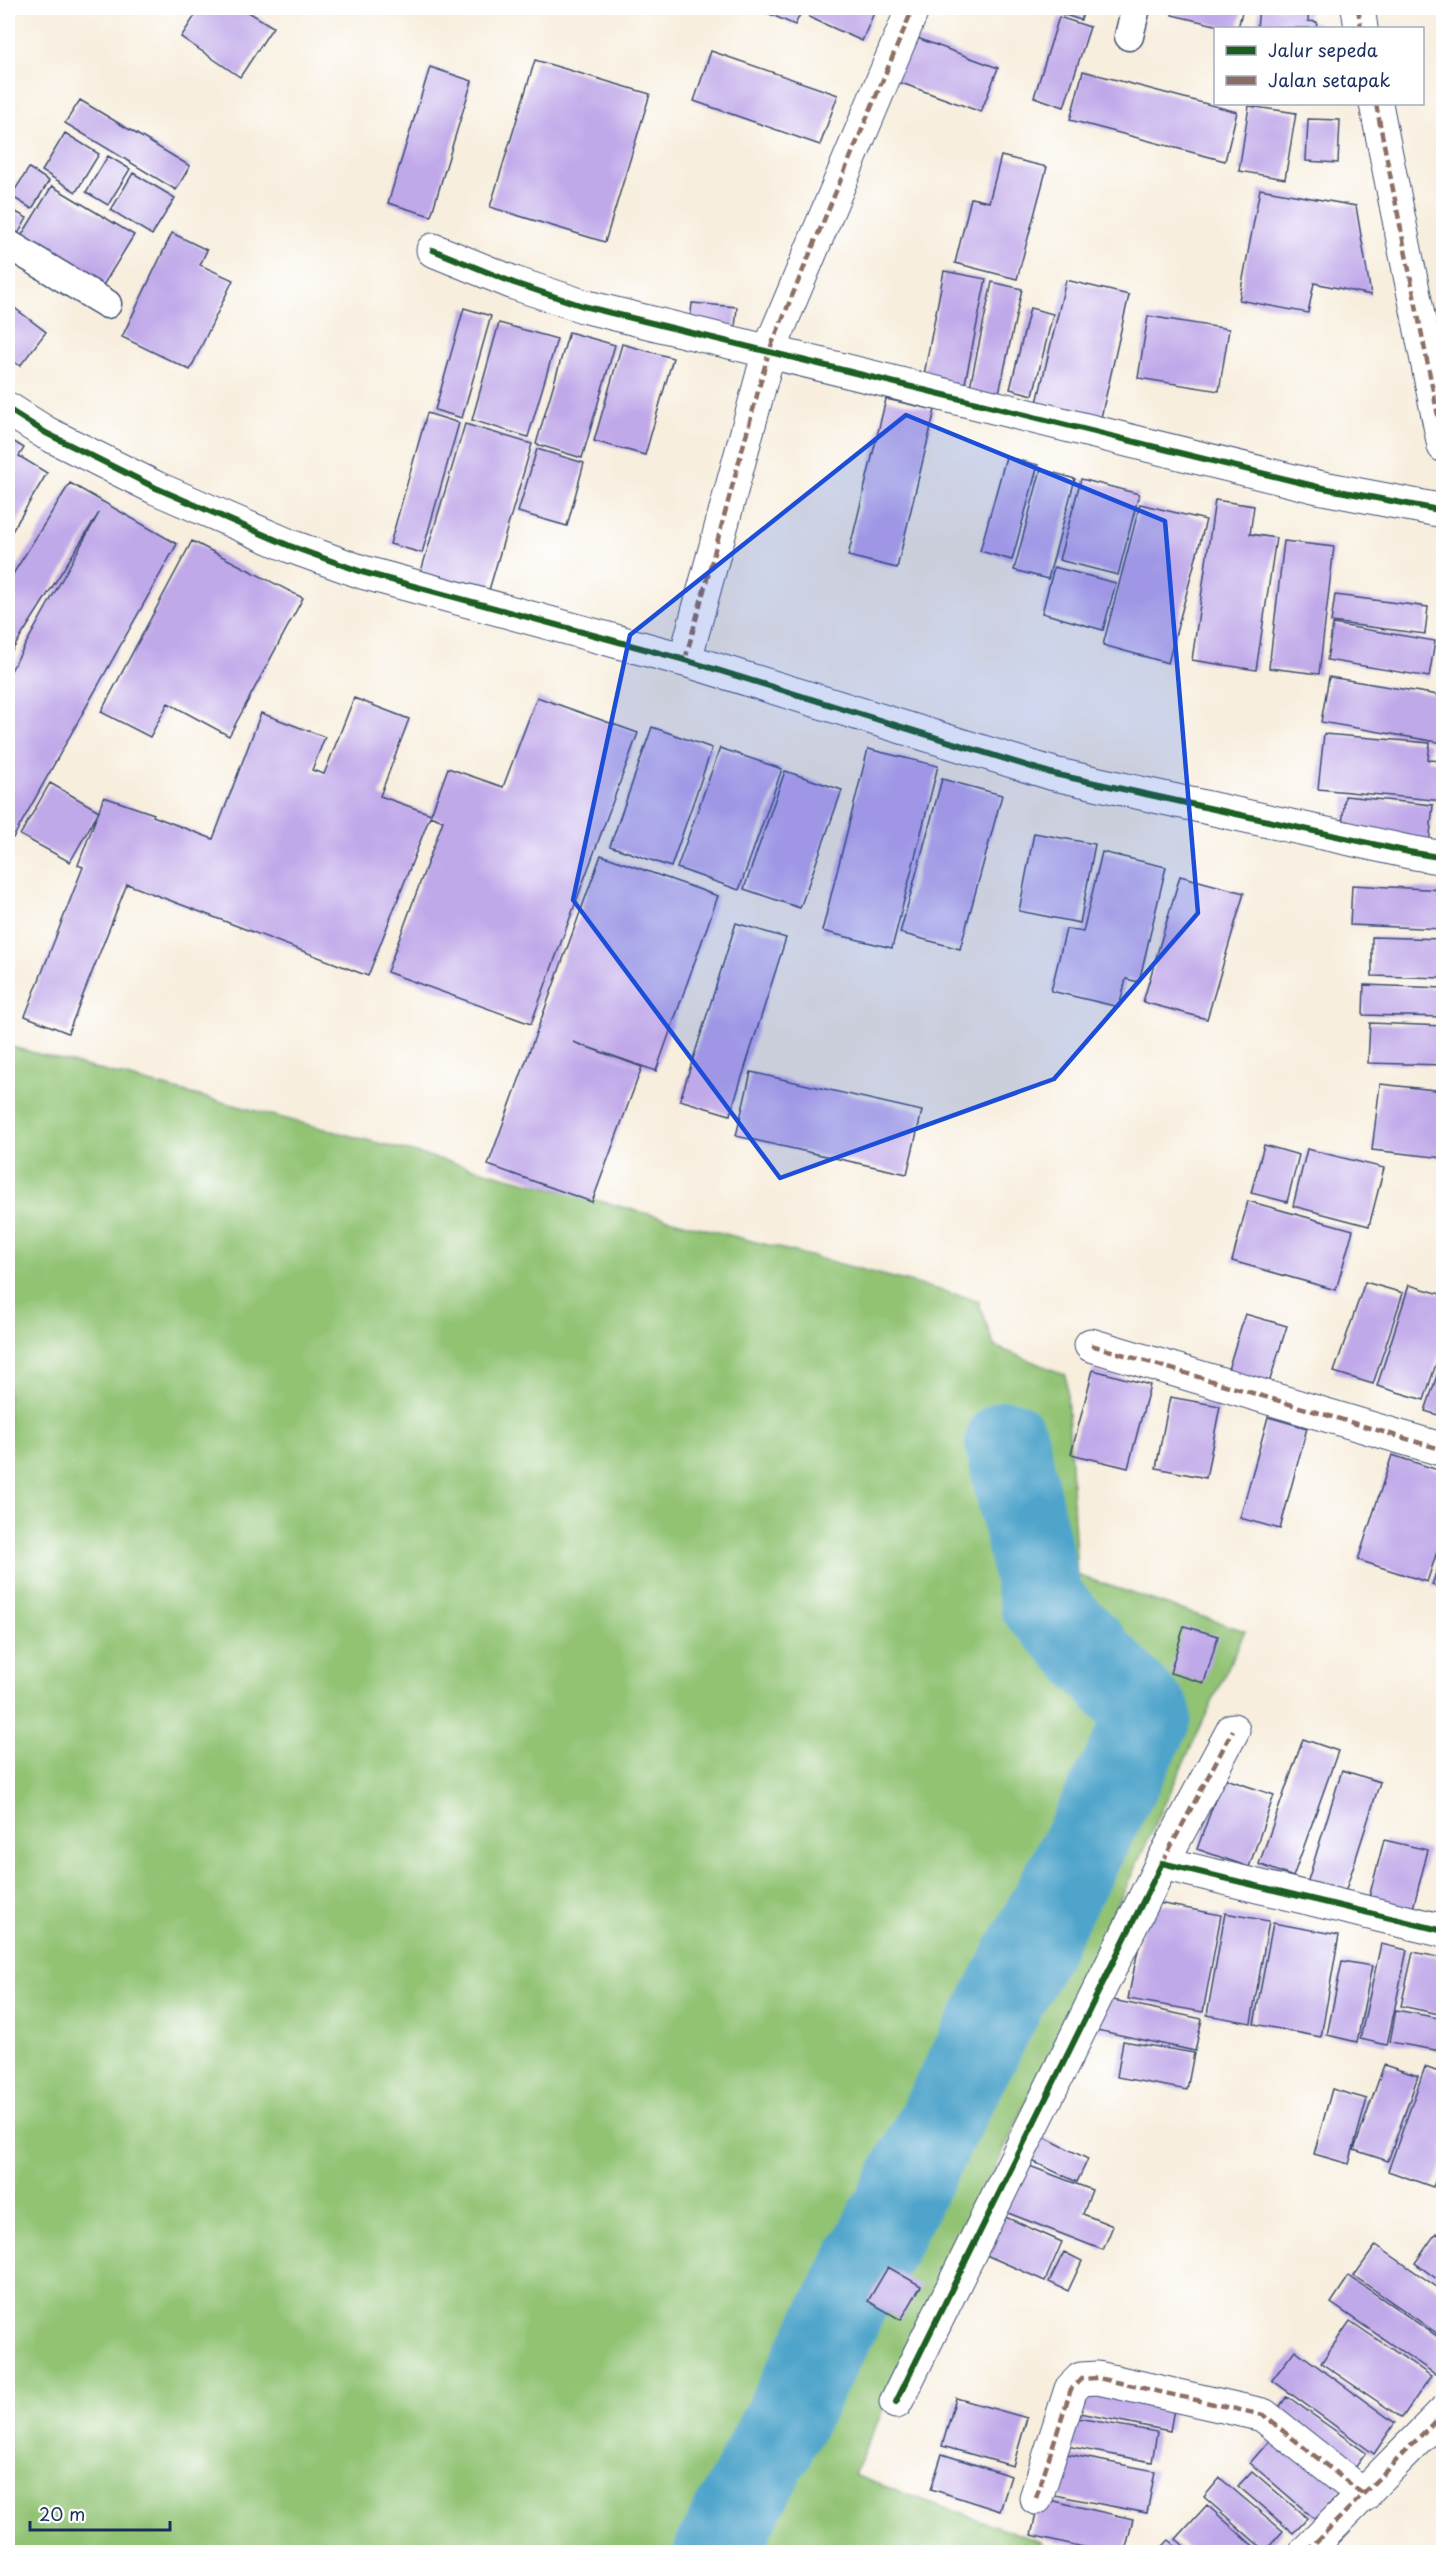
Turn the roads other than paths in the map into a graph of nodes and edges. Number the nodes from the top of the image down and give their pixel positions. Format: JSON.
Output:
{"nodes":[{"id":1,"x":913,"y":8,"type":"edge"},
{"id":2,"x":1136,"y":8,"type":"edge"},
{"id":3,"x":1358,"y":8,"type":"edge"},
{"id":4,"x":1361,"y":27,"type":"edge"},
{"id":5,"x":1129,"y":36,"type":"dead end"},
{"id":6,"x":1376,"y":105,"type":"edge"},
{"id":7,"x":8,"y":244,"type":"edge"},
{"id":8,"x":433,"y":250,"type":"dead end"},
{"id":9,"x":107,"y":304,"type":"dead end"},
{"id":10,"x":769,"y":351,"type":"junction"},
{"id":11,"x":8,"y":409,"type":"edge"},
{"id":12,"x":1443,"y":446,"type":"edge"},
{"id":13,"x":1443,"y":511,"type":"edge"},
{"id":14,"x":685,"y":660,"type":"junction"},
{"id":15,"x":1443,"y":858,"type":"edge"},
{"id":16,"x":1091,"y":1345,"type":"dead end"},
{"id":17,"x":1443,"y":1450,"type":"edge"},
{"id":18,"x":1233,"y":1730,"type":"dead end"},
{"id":19,"x":1162,"y":1863,"type":"junction"},
{"id":20,"x":1443,"y":1932,"type":"edge"},
{"id":21,"x":896,"y":2402,"type":"dead end"},
{"id":22,"x":1443,"y":2412,"type":"edge"},
{"id":23,"x":1364,"y":2495,"type":"junction"},
{"id":24,"x":1036,"y":2498,"type":"dead end"},
{"id":25,"x":1306,"y":2553,"type":"edge"}],
"edges":[{"from":1,"to":10,"type":"street"},
{"from":2,"to":5,"type":"lane"},
{"from":3,"to":4,"type":"street"},
{"from":6,"to":12,"type":"street"},
{"from":7,"to":9,"type":"lane"},
{"from":8,"to":10,"type":"street"},
{"from":10,"to":13,"type":"street"},
{"from":10,"to":14,"type":"street"},
{"from":11,"to":14,"type":"street"},
{"from":14,"to":15,"type":"street"},
{"from":16,"to":17,"type":"street"},
{"from":18,"to":19,"type":"street"},
{"from":19,"to":20,"type":"street"},
{"from":19,"to":21,"type":"street"},
{"from":22,"to":23,"type":"street"},
{"from":23,"to":24,"type":"street"},
{"from":23,"to":25,"type":"street"}]}
